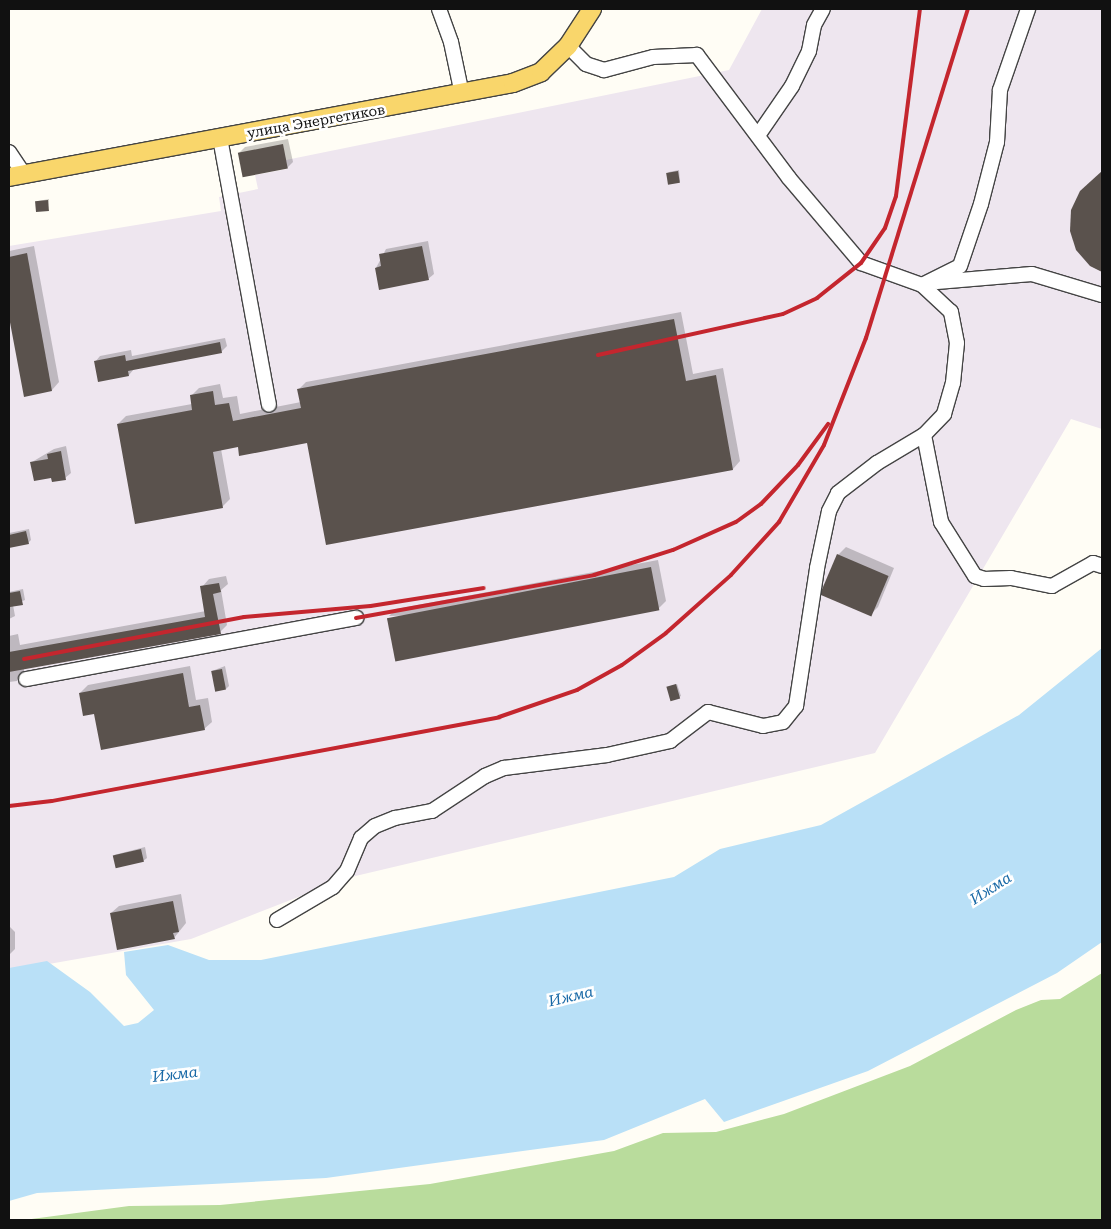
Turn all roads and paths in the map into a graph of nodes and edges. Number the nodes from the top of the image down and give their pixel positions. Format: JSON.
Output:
{"nodes":[{"id":1,"x":440,"y":9,"type":"edge"},
{"id":2,"x":592,"y":9,"type":"edge"},
{"id":3,"x":823,"y":9,"type":"edge"},
{"id":4,"x":1028,"y":9,"type":"edge"},
{"id":5,"x":568,"y":46,"type":"junction"},
{"id":6,"x":462,"y":94,"type":"junction"},
{"id":7,"x":758,"y":134,"type":"junction"},
{"id":8,"x":220,"y":138,"type":"junction"},
{"id":9,"x":9,"y":152,"type":"edge"},
{"id":10,"x":16,"y":176,"type":"edge"},
{"id":11,"x":922,"y":285,"type":"junction"},
{"id":12,"x":1102,"y":295,"type":"edge"},
{"id":13,"x":269,"y":404,"type":"dead end"},
{"id":14,"x":924,"y":435,"type":"junction"},
{"id":15,"x":1102,"y":566,"type":"edge"},
{"id":16,"x":356,"y":618,"type":"dead end"},
{"id":17,"x":26,"y":679,"type":"dead end"},
{"id":18,"x":277,"y":920,"type":"dead end"}],
"edges":[{"from":1,"to":6,"type":"street"},
{"from":2,"to":5,"type":"main road","name":"улица Энергетиков"},
{"from":3,"to":7,"type":"street"},
{"from":4,"to":11,"type":"street"},
{"from":5,"to":6,"type":"main road","name":"улица Энергетиков"},
{"from":5,"to":7,"type":"street"},
{"from":6,"to":8,"type":"main road","name":"улица Энергетиков"},
{"from":7,"to":11,"type":"street"},
{"from":8,"to":10,"type":"main road","name":"улица Энергетиков"},
{"from":8,"to":13,"type":"street"},
{"from":9,"to":10,"type":"street"},
{"from":11,"to":12,"type":"street"},
{"from":11,"to":14,"type":"street"},
{"from":14,"to":15,"type":"street"},
{"from":14,"to":18,"type":"street"},
{"from":16,"to":17,"type":"street"}]}
